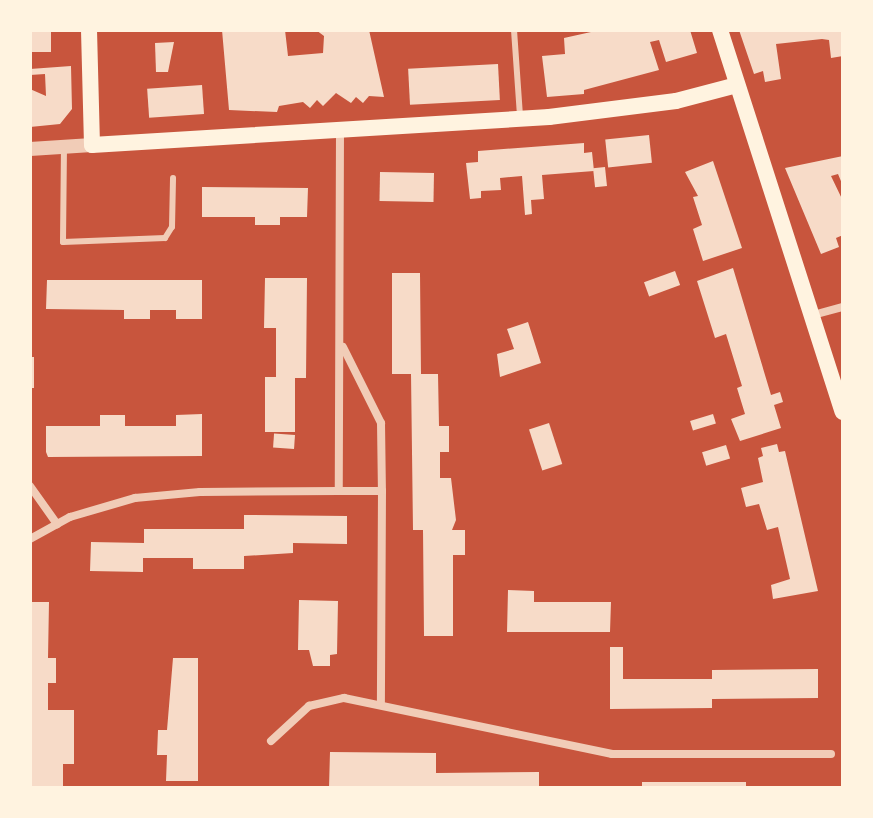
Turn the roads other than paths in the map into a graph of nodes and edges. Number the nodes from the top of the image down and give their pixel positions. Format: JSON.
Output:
{"nodes":[{"id":1,"x":89,"y":30,"type":"edge"},
{"id":2,"x":514,"y":30,"type":"edge"},
{"id":3,"x":722,"y":37,"type":"edge"},
{"id":4,"x":737,"y":85,"type":"junction"},
{"id":5,"x":520,"y":119,"type":"junction"},
{"id":6,"x":340,"y":131,"type":"junction"},
{"id":7,"x":92,"y":145,"type":"junction"},
{"id":8,"x":64,"y":146,"type":"junction"},
{"id":9,"x":30,"y":149,"type":"edge"},
{"id":10,"x":173,"y":178,"type":"dead end"},
{"id":11,"x":843,"y":307,"type":"edge"},
{"id":12,"x":813,"y":315,"type":"junction"},
{"id":13,"x":340,"y":335,"type":"junction"},
{"id":14,"x":843,"y":412,"type":"edge"},
{"id":15,"x":30,"y":486,"type":"edge"},
{"id":16,"x":339,"y":491,"type":"junction"},
{"id":17,"x":382,"y":491,"type":"junction"},
{"id":18,"x":57,"y":524,"type":"junction"},
{"id":19,"x":30,"y":539,"type":"edge"},
{"id":20,"x":381,"y":704,"type":"junction"},
{"id":21,"x":271,"y":741,"type":"dead end"},
{"id":22,"x":831,"y":754,"type":"dead end"}],
"edges":[{"from":1,"to":7,"type":"main road"},
{"from":2,"to":5,"type":"lane"},
{"from":3,"to":4,"type":"main road"},
{"from":4,"to":5,"type":"main road"},
{"from":4,"to":12,"type":"main road"},
{"from":5,"to":6,"type":"main road"},
{"from":6,"to":7,"type":"main road"},
{"from":6,"to":13,"type":"street"},
{"from":7,"to":8,"type":"street"},
{"from":8,"to":9,"type":"street"},
{"from":8,"to":10,"type":"lane"},
{"from":11,"to":12,"type":"street"},
{"from":12,"to":14,"type":"main road"},
{"from":13,"to":16,"type":"street"},
{"from":13,"to":17,"type":"street"},
{"from":15,"to":18,"type":"street"},
{"from":16,"to":17,"type":"street"},
{"from":16,"to":18,"type":"street"},
{"from":17,"to":20,"type":"street"},
{"from":18,"to":19,"type":"street"},
{"from":20,"to":21,"type":"street"},
{"from":20,"to":22,"type":"street"}]}
